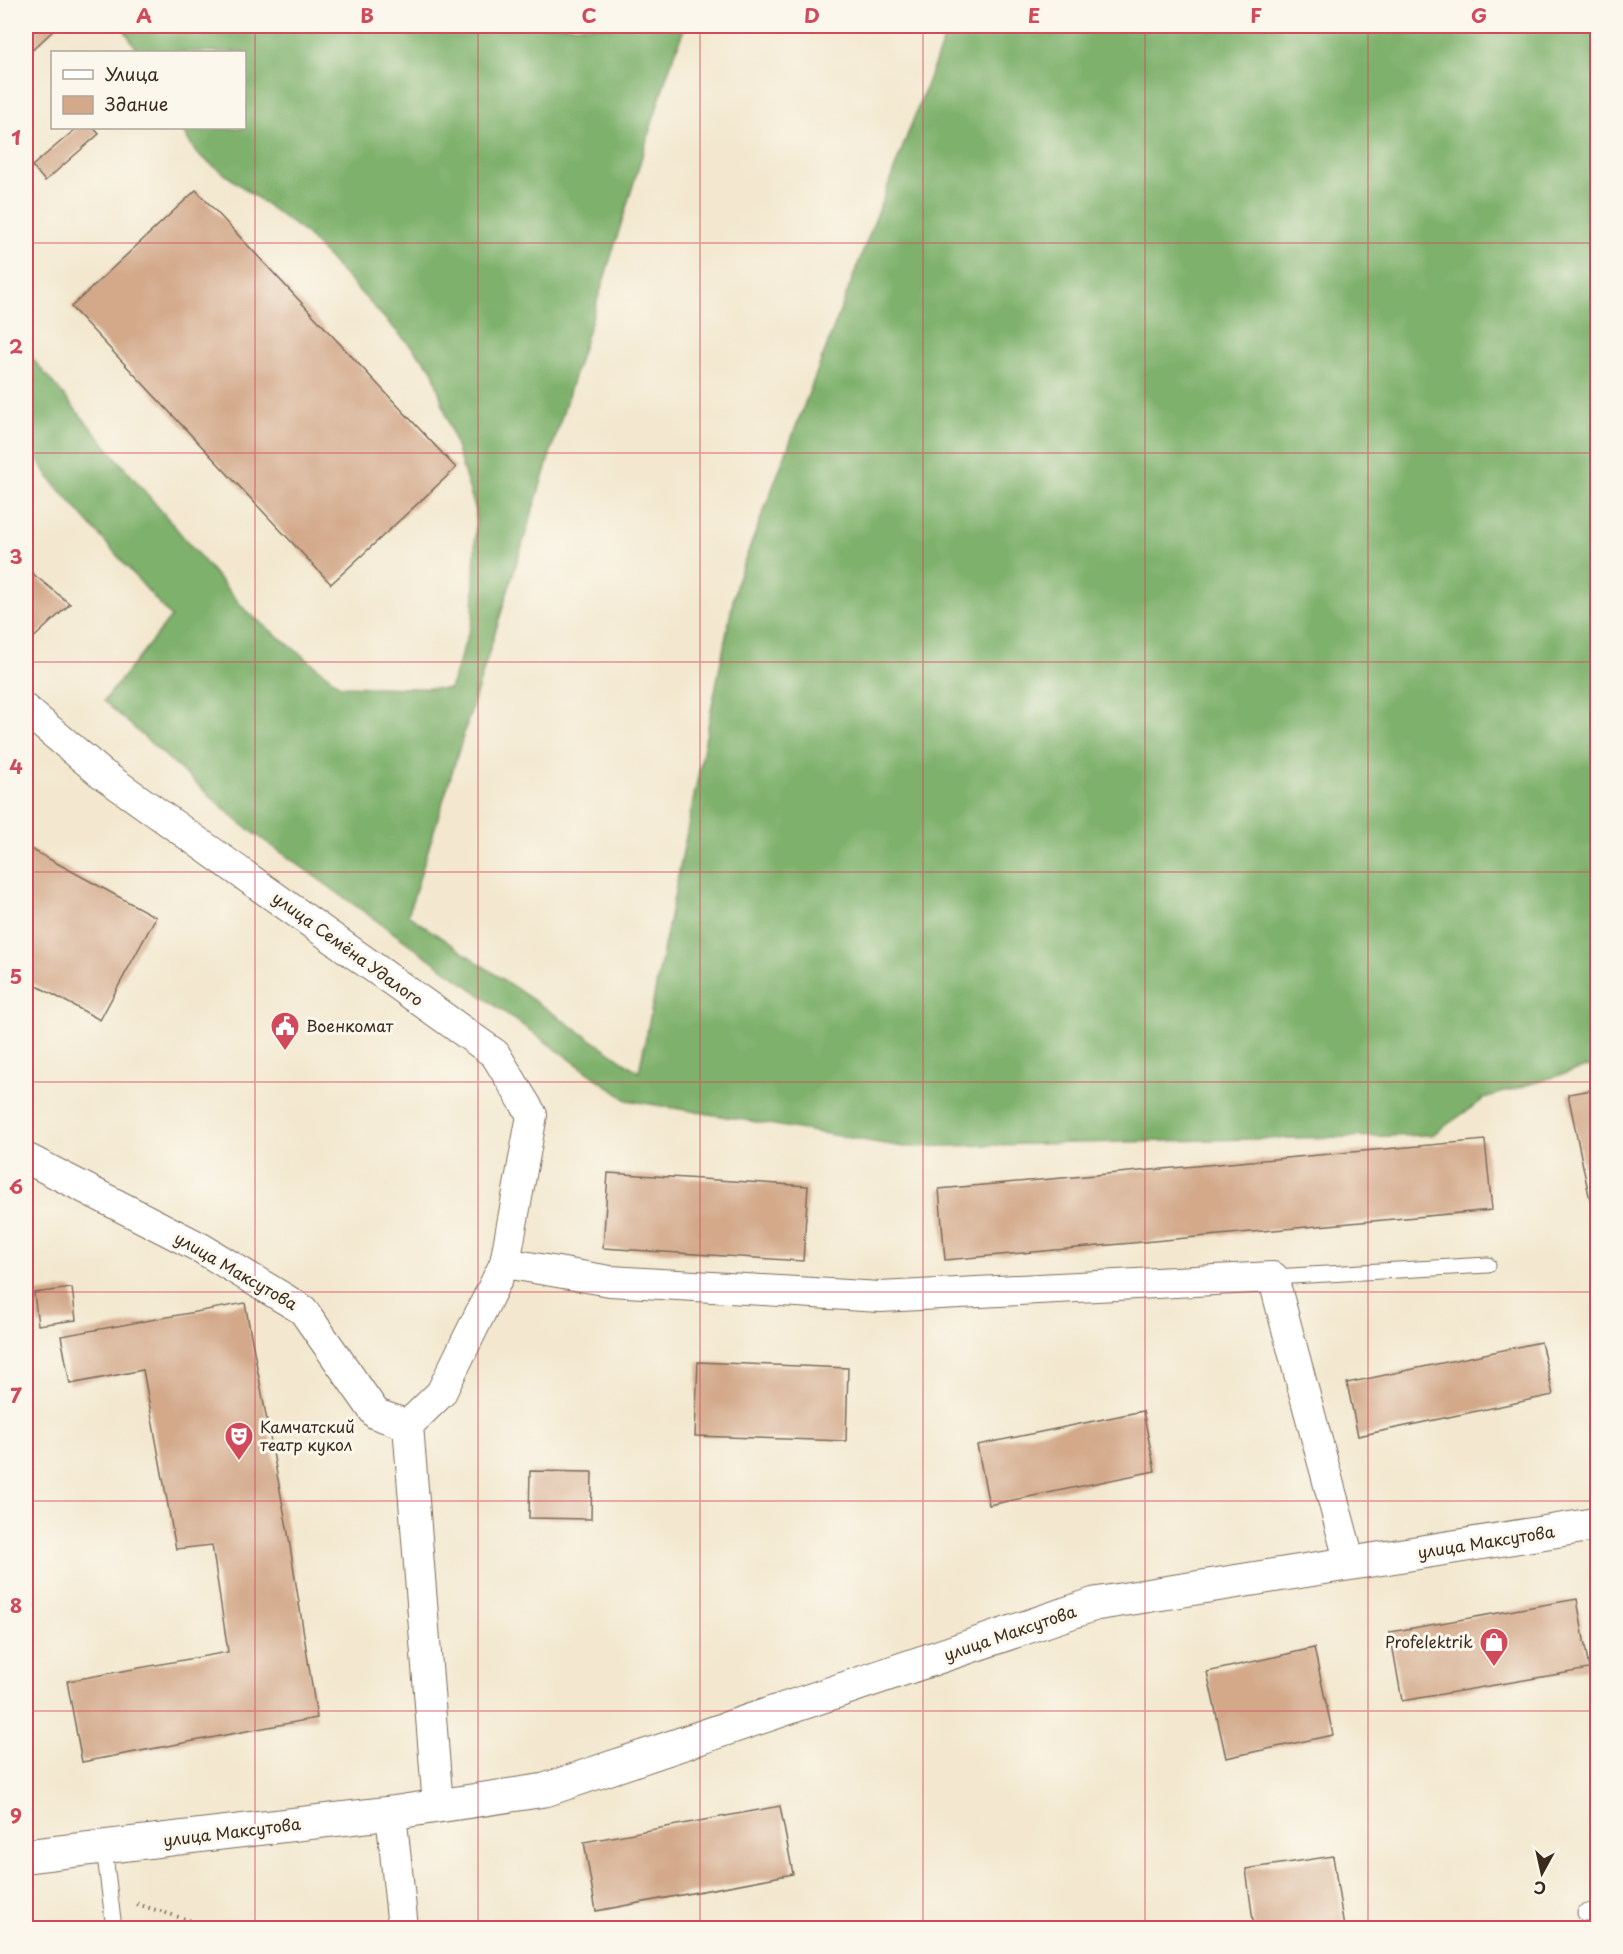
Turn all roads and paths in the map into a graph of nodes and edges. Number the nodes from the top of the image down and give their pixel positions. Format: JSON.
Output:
{"nodes":[{"id":1,"x":26,"y":710,"type":"edge"},
{"id":2,"x":26,"y":1158,"type":"edge"},
{"id":3,"x":505,"y":1263,"type":"junction"},
{"id":4,"x":1488,"y":1265,"type":"dead end"},
{"id":5,"x":1272,"y":1277,"type":"junction"},
{"id":6,"x":408,"y":1425,"type":"junction"},
{"id":7,"x":1598,"y":1524,"type":"edge"},
{"id":8,"x":1350,"y":1563,"type":"junction"},
{"id":9,"x":438,"y":1806,"type":"junction"},
{"id":10,"x":391,"y":1813,"type":"junction"},
{"id":11,"x":104,"y":1848,"type":"junction"},
{"id":12,"x":26,"y":1857,"type":"edge"},
{"id":13,"x":114,"y":1929,"type":"edge"},
{"id":14,"x":403,"y":1929,"type":"edge"}],
"edges":[{"from":1,"to":3,"type":"street","name":"улица Семёна Удалого"},
{"from":2,"to":6,"type":"street","name":"улица Максутова"},
{"from":3,"to":5,"type":"street"},
{"from":3,"to":6,"type":"street"},
{"from":4,"to":5,"type":"lane"},
{"from":5,"to":8,"type":"street"},
{"from":6,"to":9,"type":"street"},
{"from":7,"to":8,"type":"main road","name":"улица Максутова"},
{"from":8,"to":9,"type":"main road","name":"улица Максутова"},
{"from":9,"to":10,"type":"main road","name":"улица Максутова"},
{"from":10,"to":11,"type":"main road","name":"улица Максутова"},
{"from":10,"to":14,"type":"street"},
{"from":11,"to":12,"type":"main road","name":"улица Максутова"},
{"from":11,"to":13,"type":"lane"}]}
